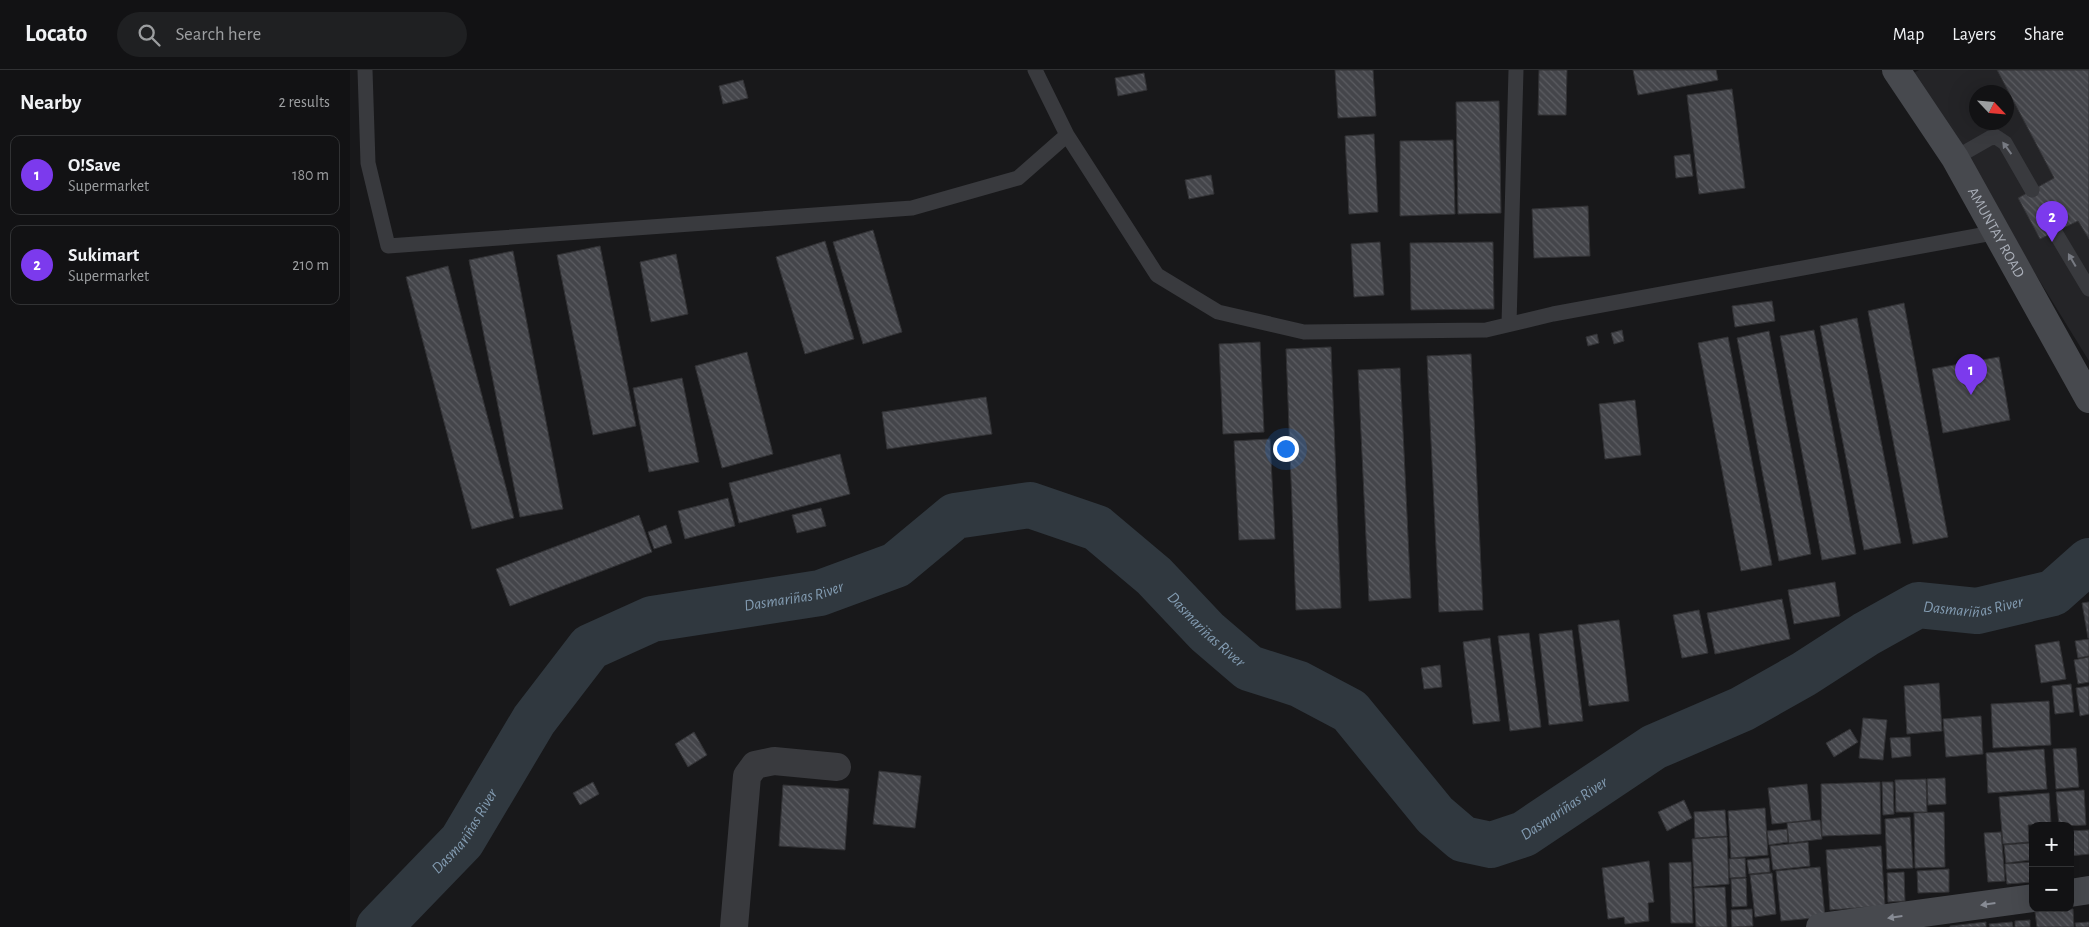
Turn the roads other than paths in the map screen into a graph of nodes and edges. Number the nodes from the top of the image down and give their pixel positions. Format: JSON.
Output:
{"nodes":[{"id":1,"x":365,"y":70,"type":"edge"},
{"id":2,"x":1035,"y":70,"type":"edge"},
{"id":3,"x":1516,"y":70,"type":"edge"},
{"id":4,"x":1896,"y":70,"type":"edge"},
{"id":5,"x":1067,"y":135,"type":"junction"},
{"id":6,"x":1955,"y":158,"type":"junction"},
{"id":7,"x":2032,"y":190,"type":"dead end"},
{"id":8,"x":1998,"y":232,"type":"junction"},
{"id":9,"x":2055,"y":232,"type":"dead end"},
{"id":10,"x":2089,"y":289,"type":"edge"},
{"id":11,"x":1509,"y":324,"type":"junction"},
{"id":12,"x":2089,"y":399,"type":"edge"},
{"id":13,"x":837,"y":767,"type":"dead end"},
{"id":14,"x":2089,"y":890,"type":"edge"},
{"id":15,"x":2074,"y":892,"type":"edge"},
{"id":16,"x":2029,"y":899,"type":"edge"},
{"id":17,"x":1944,"y":919,"type":"edge"},
{"id":18,"x":734,"y":927,"type":"edge"},
{"id":19,"x":1820,"y":927,"type":"edge"}],
"edges":[{"from":1,"to":5,"type":"lane"},
{"from":2,"to":5,"type":"lane"},
{"from":3,"to":11,"type":"lane"},
{"from":4,"to":6,"type":"street","name":"AMUNTAY ROAD"},
{"from":5,"to":11,"type":"lane"},
{"from":7,"to":6,"type":"lane","one_way":true},
{"from":6,"to":8,"type":"street","name":"AMUNTAY ROAD"},
{"from":8,"to":11,"type":"lane"},
{"from":8,"to":12,"type":"street","name":"AMUNTAY ROAD"},
{"from":10,"to":9,"type":"lane","one_way":true},
{"from":13,"to":18,"type":"street"},
{"from":14,"to":15,"type":"street"},
{"from":16,"to":17,"type":"street","one_way":true},
{"from":17,"to":19,"type":"street","one_way":true}]}
